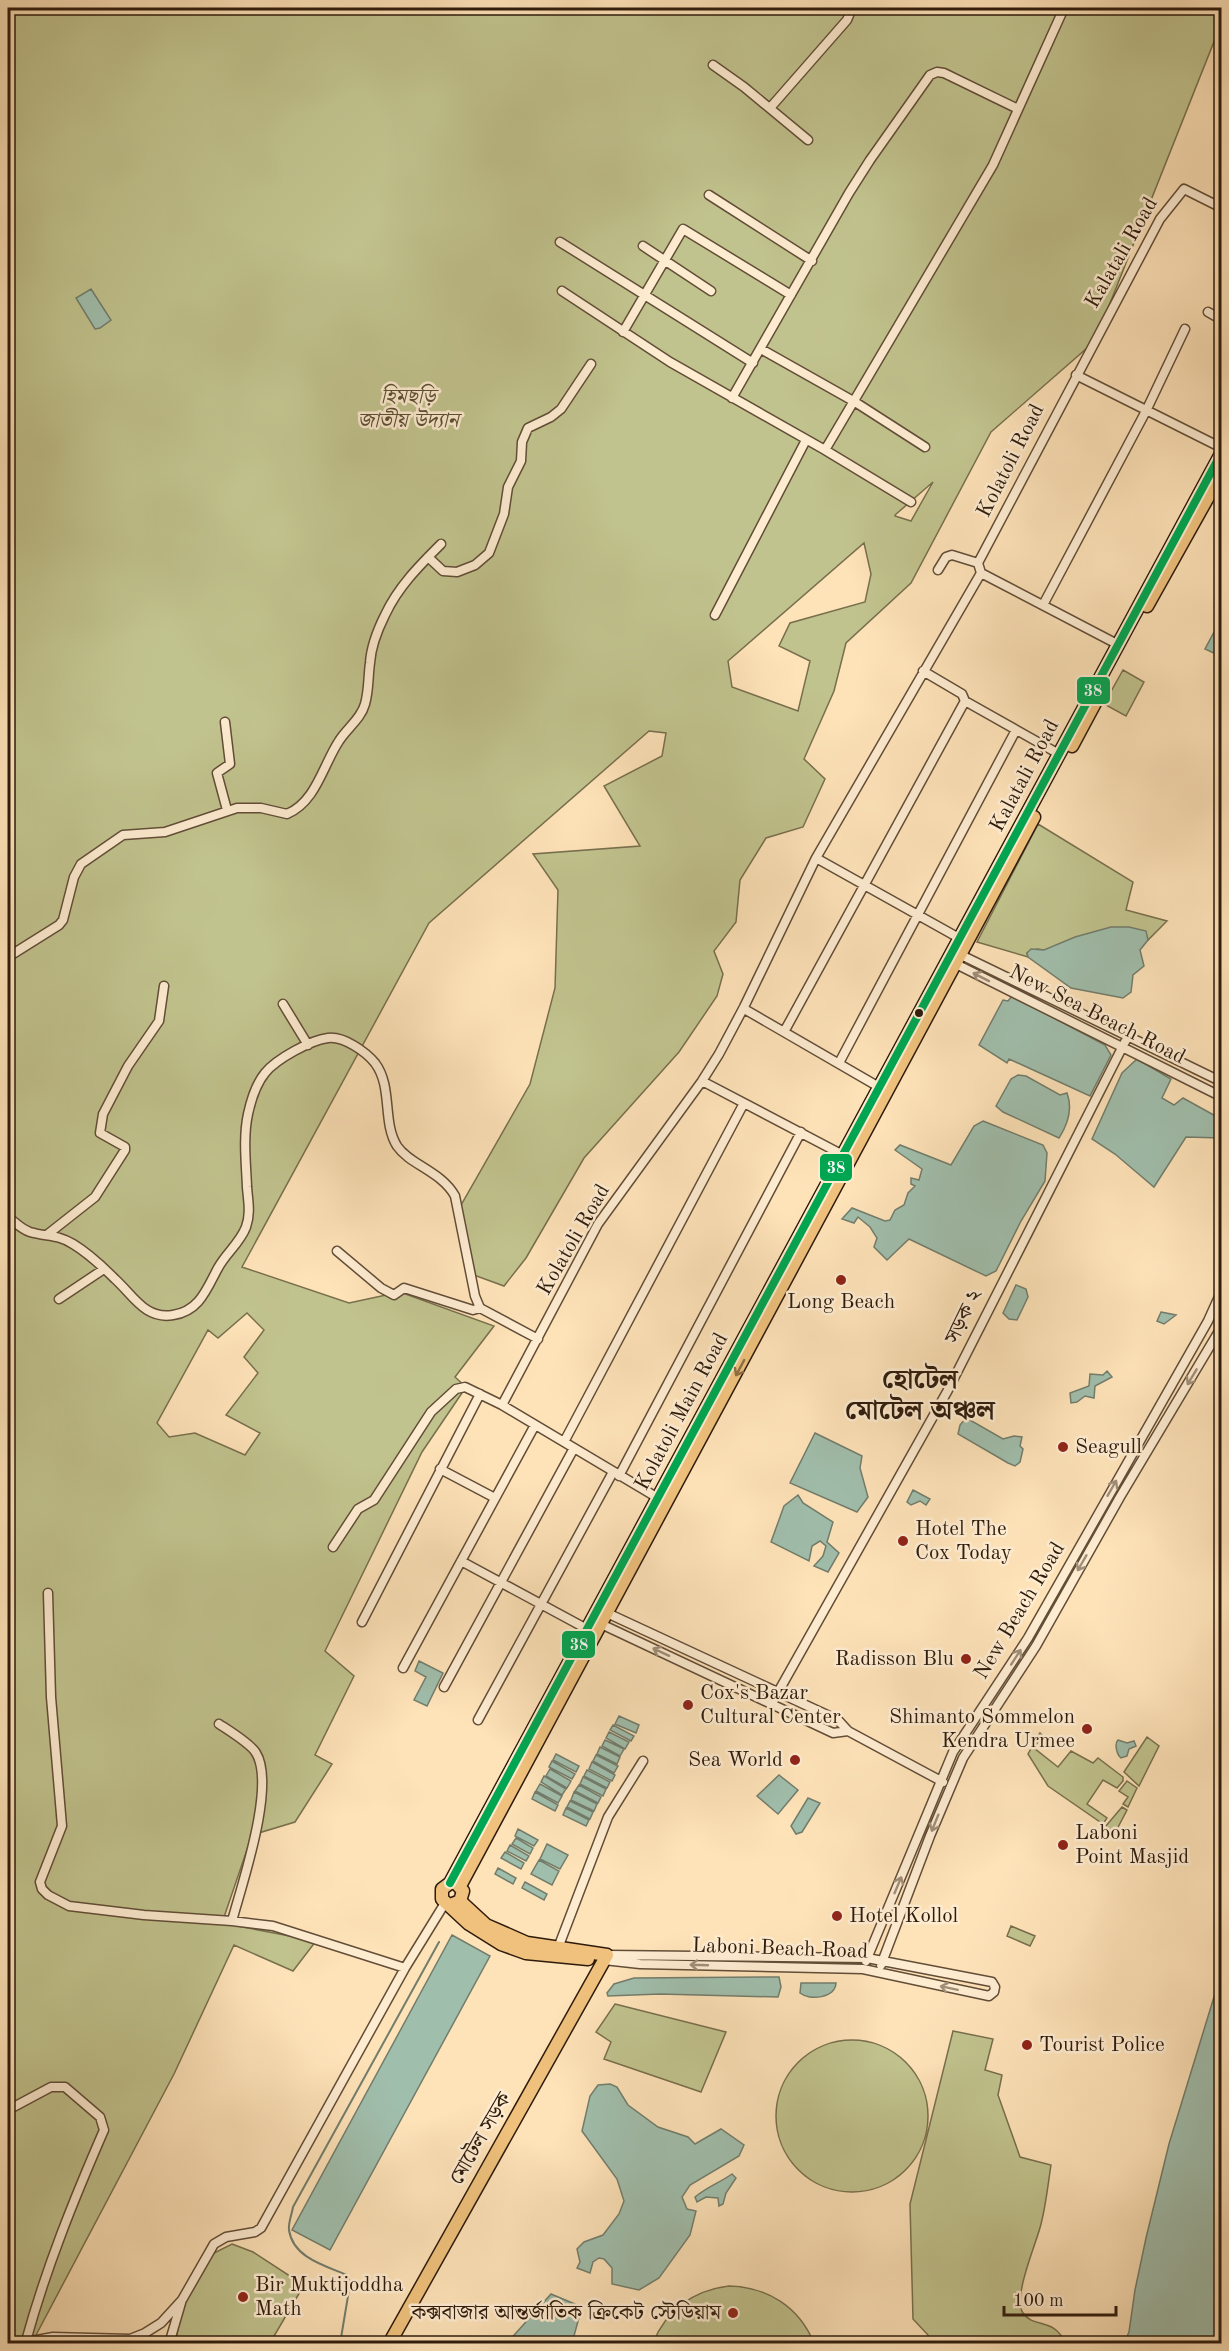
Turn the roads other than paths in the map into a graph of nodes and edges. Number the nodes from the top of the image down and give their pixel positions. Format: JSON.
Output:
{"nodes":[{"id":1,"x":852,"y":8,"type":"edge"},
{"id":2,"x":1064,"y":8,"type":"edge"},
{"id":3,"x":713,"y":64,"type":"dead end"},
{"id":4,"x":770,"y":108,"type":"junction"},
{"id":5,"x":1018,"y":109,"type":"junction"},
{"id":6,"x":807,"y":140,"type":"dead end"},
{"id":7,"x":709,"y":195,"type":"dead end"},
{"id":8,"x":1221,"y":208,"type":"edge"},
{"id":9,"x":560,"y":242,"type":"dead end"},
{"id":10,"x":643,"y":246,"type":"dead end"},
{"id":11,"x":664,"y":261,"type":"junction"},
{"id":12,"x":812,"y":261,"type":"junction"},
{"id":13,"x":562,"y":291,"type":"dead end"},
{"id":14,"x":711,"y":291,"type":"dead end"},
{"id":15,"x":644,"y":295,"type":"junction"},
{"id":16,"x":791,"y":295,"type":"junction"},
{"id":17,"x":1208,"y":312,"type":"dead end"},
{"id":18,"x":1221,"y":320,"type":"edge"},
{"id":19,"x":1185,"y":329,"type":"dead end"},
{"id":20,"x":623,"y":332,"type":"junction"},
{"id":21,"x":761,"y":349,"type":"junction"},
{"id":22,"x":753,"y":363,"type":"junction"},
{"id":23,"x":591,"y":364,"type":"dead end"},
{"id":24,"x":1076,"y":375,"type":"junction"},
{"id":25,"x":732,"y":398,"type":"junction"},
{"id":26,"x":855,"y":402,"type":"junction"},
{"id":27,"x":1146,"y":411,"type":"junction"},
{"id":28,"x":806,"y":440,"type":"junction"},
{"id":29,"x":925,"y":447,"type":"dead end"},
{"id":30,"x":825,"y":450,"type":"junction"},
{"id":31,"x":1221,"y":450,"type":"edge"},
{"id":32,"x":1221,"y":472,"type":"edge"},
{"id":33,"x":1206,"y":491,"type":"junction"},
{"id":34,"x":911,"y":502,"type":"dead end"},
{"id":35,"x":441,"y":544,"type":"dead end"},
{"id":36,"x":428,"y":557,"type":"junction"},
{"id":37,"x":978,"y":563,"type":"junction"},
{"id":38,"x":938,"y":570,"type":"dead end"},
{"id":39,"x":981,"y":573,"type":"junction"},
{"id":40,"x":1043,"y":605,"type":"junction"},
{"id":41,"x":715,"y":615,"type":"dead end"},
{"id":42,"x":1117,"y":644,"type":"junction"},
{"id":43,"x":923,"y":670,"type":"junction"},
{"id":44,"x":965,"y":701,"type":"junction"},
{"id":45,"x":225,"y":722,"type":"dead end"},
{"id":46,"x":1016,"y":730,"type":"junction"},
{"id":47,"x":1059,"y":754,"type":"junction"},
{"id":48,"x":227,"y":810,"type":"junction"},
{"id":49,"x":816,"y":858,"type":"junction"},
{"id":50,"x":864,"y":885,"type":"junction"},
{"id":51,"x":918,"y":915,"type":"junction"},
{"id":52,"x":959,"y":938,"type":"junction"},
{"id":53,"x":8,"y":957,"type":"edge"},
{"id":54,"x":955,"y":960,"type":"junction"},
{"id":55,"x":164,"y":986,"type":"dead end"},
{"id":56,"x":283,"y":1004,"type":"dead end"},
{"id":57,"x":744,"y":1007,"type":"junction"},
{"id":58,"x":783,"y":1032,"type":"junction"},
{"id":59,"x":1127,"y":1038,"type":"junction"},
{"id":60,"x":308,"y":1045,"type":"junction"},
{"id":61,"x":1122,"y":1048,"type":"junction"},
{"id":62,"x":839,"y":1063,"type":"junction"},
{"id":63,"x":702,"y":1081,"type":"junction"},
{"id":64,"x":1221,"y":1082,"type":"edge"},
{"id":65,"x":879,"y":1087,"type":"junction"},
{"id":66,"x":1221,"y":1097,"type":"edge"},
{"id":67,"x":744,"y":1103,"type":"junction"},
{"id":68,"x":864,"y":1127,"type":"junction"},
{"id":69,"x":801,"y":1132,"type":"junction"},
{"id":70,"x":843,"y":1155,"type":"junction"},
{"id":71,"x":8,"y":1217,"type":"edge"},
{"id":72,"x":48,"y":1234,"type":"junction"},
{"id":73,"x":338,"y":1251,"type":"dead end"},
{"id":74,"x":104,"y":1269,"type":"junction"},
{"id":75,"x":1221,"y":1290,"type":"edge"},
{"id":76,"x":59,"y":1299,"type":"dead end"},
{"id":77,"x":480,"y":1308,"type":"junction"},
{"id":78,"x":1208,"y":1322,"type":"junction"},
{"id":79,"x":1221,"y":1326,"type":"edge"},
{"id":80,"x":538,"y":1339,"type":"junction"},
{"id":81,"x":480,"y":1394,"type":"junction"},
{"id":82,"x":502,"y":1405,"type":"junction"},
{"id":83,"x":535,"y":1425,"type":"junction"},
{"id":84,"x":564,"y":1442,"type":"junction"},
{"id":85,"x":574,"y":1448,"type":"junction"},
{"id":86,"x":440,"y":1469,"type":"junction"},
{"id":87,"x":616,"y":1474,"type":"junction"},
{"id":88,"x":495,"y":1498,"type":"junction"},
{"id":89,"x":658,"y":1498,"type":"junction"},
{"id":90,"x":333,"y":1546,"type":"dead end"},
{"id":91,"x":461,"y":1560,"type":"junction"},
{"id":92,"x":501,"y":1581,"type":"junction"},
{"id":93,"x":1056,"y":1588,"type":"junction"},
{"id":94,"x":48,"y":1593,"type":"dead end"},
{"id":95,"x":1065,"y":1593,"type":"junction"},
{"id":96,"x":542,"y":1604,"type":"junction"},
{"id":97,"x":604,"y":1618,"type":"junction"},
{"id":98,"x":362,"y":1622,"type":"dead end"},
{"id":99,"x":587,"y":1629,"type":"junction"},
{"id":100,"x":694,"y":1654,"type":"junction"},
{"id":101,"x":689,"y":1665,"type":"junction"},
{"id":102,"x":403,"y":1668,"type":"dead end"},
{"id":103,"x":999,"y":1683,"type":"junction"},
{"id":104,"x":444,"y":1687,"type":"dead end"},
{"id":105,"x":1008,"y":1689,"type":"junction"},
{"id":106,"x":778,"y":1692,"type":"junction"},
{"id":107,"x":772,"y":1703,"type":"junction"},
{"id":108,"x":478,"y":1720,"type":"dead end"},
{"id":109,"x":219,"y":1724,"type":"dead end"},
{"id":110,"x":848,"y":1731,"type":"junction"},
{"id":111,"x":643,"y":1761,"type":"dead end"},
{"id":112,"x":940,"y":1780,"type":"junction"},
{"id":113,"x":950,"y":1786,"type":"junction"},
{"id":114,"x":507,"y":1789,"type":"junction"},
{"id":115,"x":455,"y":1885,"type":"junction"},
{"id":116,"x":452,"y":1903,"type":"junction"},
{"id":117,"x":232,"y":1921,"type":"junction"},
{"id":118,"x":558,"y":1948,"type":"junction"},
{"id":119,"x":606,"y":1958,"type":"junction"},
{"id":120,"x":867,"y":1958,"type":"junction"},
{"id":121,"x":882,"y":1961,"type":"junction"},
{"id":122,"x":405,"y":1968,"type":"junction"},
{"id":123,"x":863,"y":1969,"type":"junction"},
{"id":124,"x":879,"y":1972,"type":"junction"},
{"id":125,"x":8,"y":2110,"type":"edge"},
{"id":126,"x":182,"y":2300,"type":"junction"},
{"id":127,"x":26,"y":2341,"type":"junction"},
{"id":128,"x":15,"y":2343,"type":"edge"},
{"id":129,"x":169,"y":2343,"type":"edge"},
{"id":130,"x":389,"y":2343,"type":"edge"}],
"edges":[{"from":1,"to":4,"type":"street"},
{"from":2,"to":5,"type":"street"},
{"from":3,"to":4,"type":"street"},
{"from":4,"to":6,"type":"street"},
{"from":5,"to":12,"type":"street"},
{"from":5,"to":26,"type":"street"},
{"from":7,"to":12,"type":"street"},
{"from":8,"to":24,"type":"street","name":"Kalatali Road"},
{"from":9,"to":15,"type":"street"},
{"from":10,"to":11,"type":"street"},
{"from":11,"to":14,"type":"street"},
{"from":11,"to":15,"type":"street"},
{"from":11,"to":16,"type":"street"},
{"from":12,"to":16,"type":"street"},
{"from":13,"to":20,"type":"street"},
{"from":15,"to":20,"type":"street"},
{"from":15,"to":22,"type":"street"},
{"from":16,"to":21,"type":"street"},
{"from":17,"to":18,"type":"street"},
{"from":19,"to":27,"type":"street"},
{"from":20,"to":25,"type":"street"},
{"from":21,"to":22,"type":"street"},
{"from":21,"to":26,"type":"street"},
{"from":22,"to":25,"type":"street"},
{"from":23,"to":36,"type":"street"},
{"from":24,"to":27,"type":"street"},
{"from":24,"to":37,"type":"street","name":"Kolatoli Road"},
{"from":25,"to":28,"type":"street"},
{"from":26,"to":29,"type":"street"},
{"from":26,"to":30,"type":"street"},
{"from":27,"to":31,"type":"street"},
{"from":27,"to":40,"type":"street"},
{"from":28,"to":30,"type":"street"},
{"from":28,"to":41,"type":"street"},
{"from":30,"to":34,"type":"street"},
{"from":31,"to":33,"type":"highway","name":"Kalatali Road"},
{"from":32,"to":33,"type":"highway","name":"Kalatali Road"},
{"from":33,"to":42,"type":"highway","name":"Kalatali Road"},
{"from":33,"to":54,"type":"highway","name":"Kalatali Road"},
{"from":35,"to":36,"type":"street"},
{"from":36,"to":48,"type":"street"},
{"from":37,"to":38,"type":"street"},
{"from":37,"to":39,"type":"street"},
{"from":39,"to":40,"type":"street"},
{"from":39,"to":43,"type":"street"},
{"from":40,"to":42,"type":"street"},
{"from":42,"to":47,"type":"highway","name":"Kalatali Road"},
{"from":43,"to":44,"type":"street"},
{"from":43,"to":49,"type":"street"},
{"from":44,"to":46,"type":"street"},
{"from":44,"to":50,"type":"street"},
{"from":45,"to":48,"type":"street"},
{"from":46,"to":47,"type":"street"},
{"from":46,"to":51,"type":"street"},
{"from":47,"to":52,"type":"highway","name":"Kalatali Road"},
{"from":48,"to":53,"type":"street"},
{"from":49,"to":50,"type":"street"},
{"from":49,"to":57,"type":"street"},
{"from":50,"to":51,"type":"street"},
{"from":50,"to":58,"type":"street"},
{"from":51,"to":52,"type":"street"},
{"from":51,"to":62,"type":"street"},
{"from":52,"to":54,"type":"highway","name":"Kalatali Road"},
{"from":54,"to":59,"type":"street","name":"New Sea Beach Road"},
{"from":61,"to":54,"type":"street","name":"New Sea Beach Road","one_way":true},
{"from":54,"to":65,"type":"highway","name":"Kolatoli Main Road"},
{"from":54,"to":68,"type":"highway","name":"Kolatoli Main Road"},
{"from":55,"to":72,"type":"street"},
{"from":56,"to":60,"type":"street"},
{"from":57,"to":58,"type":"street"},
{"from":57,"to":63,"type":"street","name":"Kolatoli Road"},
{"from":58,"to":62,"type":"street"},
{"from":59,"to":61,"type":"street","name":"সড়ক ২"},
{"from":59,"to":64,"type":"street","name":"New Sea Beach Road"},
{"from":60,"to":74,"type":"street"},
{"from":60,"to":77,"type":"street"},
{"from":61,"to":66,"type":"street","name":"New Sea Beach Road"},
{"from":61,"to":106,"type":"street","name":"সড়ক ২"},
{"from":62,"to":65,"type":"street"},
{"from":63,"to":67,"type":"street"},
{"from":63,"to":80,"type":"street","name":"Kolatoli Road"},
{"from":65,"to":68,"type":"highway","name":"Kolatoli Main Road"},
{"from":67,"to":69,"type":"street"},
{"from":67,"to":84,"type":"street"},
{"from":68,"to":70,"type":"highway","name":"Kolatoli Main Road"},
{"from":68,"to":97,"type":"highway","name":"Kolatoli Main Road","one_way":true},
{"from":69,"to":70,"type":"street"},
{"from":69,"to":87,"type":"street"},
{"from":70,"to":89,"type":"highway","name":"Kolatoli Main Road"},
{"from":71,"to":72,"type":"street"},
{"from":72,"to":74,"type":"street"},
{"from":73,"to":77,"type":"street"},
{"from":74,"to":76,"type":"street"},
{"from":75,"to":78,"type":"street","name":"New Beach Road"},
{"from":77,"to":80,"type":"street"},
{"from":78,"to":79,"type":"street"},
{"from":93,"to":78,"type":"street","name":"New Beach Road","one_way":true},
{"from":79,"to":95,"type":"street","name":"New Beach Road","one_way":true},
{"from":80,"to":82,"type":"street","name":"Kolatoli Road"},
{"from":81,"to":82,"type":"street"},
{"from":81,"to":86,"type":"street"},
{"from":81,"to":90,"type":"street"},
{"from":82,"to":83,"type":"street"},
{"from":83,"to":84,"type":"street"},
{"from":83,"to":88,"type":"street"},
{"from":84,"to":85,"type":"street"},
{"from":85,"to":87,"type":"street"},
{"from":85,"to":92,"type":"street"},
{"from":86,"to":88,"type":"street"},
{"from":86,"to":98,"type":"street"},
{"from":87,"to":89,"type":"street"},
{"from":87,"to":96,"type":"street"},
{"from":88,"to":91,"type":"street"},
{"from":89,"to":99,"type":"highway","name":"Kolatoli Main Road"},
{"from":91,"to":92,"type":"street"},
{"from":91,"to":102,"type":"street"},
{"from":92,"to":96,"type":"street"},
{"from":92,"to":104,"type":"street"},
{"from":93,"to":95,"type":"street"},
{"from":103,"to":93,"type":"street","name":"New Beach Road","one_way":true},
{"from":94,"to":117,"type":"street"},
{"from":95,"to":105,"type":"street","name":"New Beach Road"},
{"from":96,"to":99,"type":"street"},
{"from":96,"to":108,"type":"street"},
{"from":97,"to":100,"type":"street"},
{"from":101,"to":97,"type":"street","one_way":true},
{"from":97,"to":114,"type":"highway","name":"Kolatoli Main Road"},
{"from":99,"to":114,"type":"highway","name":"Kolatoli Main Road"},
{"from":100,"to":101,"type":"street"},
{"from":100,"to":106,"type":"street"},
{"from":101,"to":107,"type":"street"},
{"from":103,"to":105,"type":"street"},
{"from":103,"to":112,"type":"street","name":"New Beach Road"},
{"from":105,"to":113,"type":"street","name":"New Beach Road"},
{"from":106,"to":107,"type":"street","name":"সড়ক ২"},
{"from":106,"to":110,"type":"street"},
{"from":107,"to":110,"type":"street"},
{"from":109,"to":117,"type":"street"},
{"from":110,"to":112,"type":"street"},
{"from":111,"to":118,"type":"street"},
{"from":112,"to":113,"type":"street"},
{"from":120,"to":112,"type":"street","name":"New Beach Road","one_way":true},
{"from":113,"to":121,"type":"street","name":"New Beach Road","one_way":true},
{"from":114,"to":115,"type":"highway","name":"Kolatoli Main Road"},
{"from":115,"to":116,"type":"highway"},
{"from":115,"to":116,"type":"highway"},
{"from":116,"to":118,"type":"highway","name":"Laboni Beach Road"},
{"from":116,"to":119,"type":"highway","name":"Laboni Beach Road"},
{"from":116,"to":122,"type":"street"},
{"from":117,"to":122,"type":"street"},
{"from":118,"to":119,"type":"highway","name":"Laboni Beach Road"},
{"from":119,"to":120,"type":"street","name":"Laboni Beach Road"},
{"from":123,"to":119,"type":"street","name":"Laboni Beach Road","one_way":true},
{"from":119,"to":130,"type":"highway","name":"মোটেল সড়ক"},
{"from":120,"to":121,"type":"street","name":"Laboni Beach Road"},
{"from":120,"to":123,"type":"street","name":"New Beach Road"},
{"from":121,"to":124,"type":"street","name":"New Beach Road"},
{"from":121,"to":124,"type":"street","name":"Laboni Beach Road","one_way":true},
{"from":122,"to":126,"type":"street"},
{"from":123,"to":124,"type":"street","name":"Laboni Beach Road"},
{"from":125,"to":127,"type":"street"},
{"from":126,"to":127,"type":"street"},
{"from":126,"to":129,"type":"street"},
{"from":127,"to":128,"type":"street"}]}
